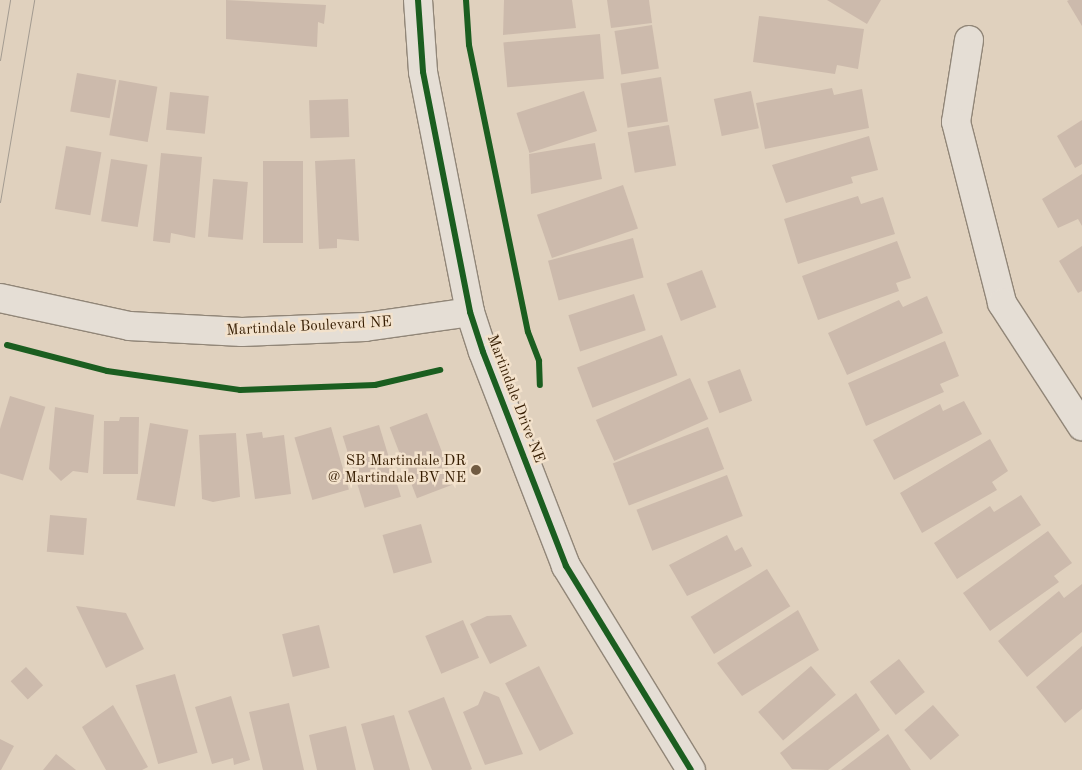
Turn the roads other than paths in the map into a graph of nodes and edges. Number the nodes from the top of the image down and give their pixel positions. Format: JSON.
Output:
{"nodes":[{"id":1,"x":418,"y":0,"type":"edge"},
{"id":2,"x":969,"y":40,"type":"dead end"},
{"id":3,"x":0,"y":298,"type":"edge"},
{"id":4,"x":470,"y":312,"type":"junction"},
{"id":5,"x":1082,"y":426,"type":"edge"},
{"id":6,"x":691,"y":770,"type":"edge"}],
"edges":[{"from":1,"to":4,"type":"street","name":"Martindale Drive NE"},
{"from":2,"to":5,"type":"street"},
{"from":3,"to":4,"type":"street","name":"Martindale Boulevard NE"},
{"from":4,"to":6,"type":"street","name":"Martindale Drive NE"}]}
